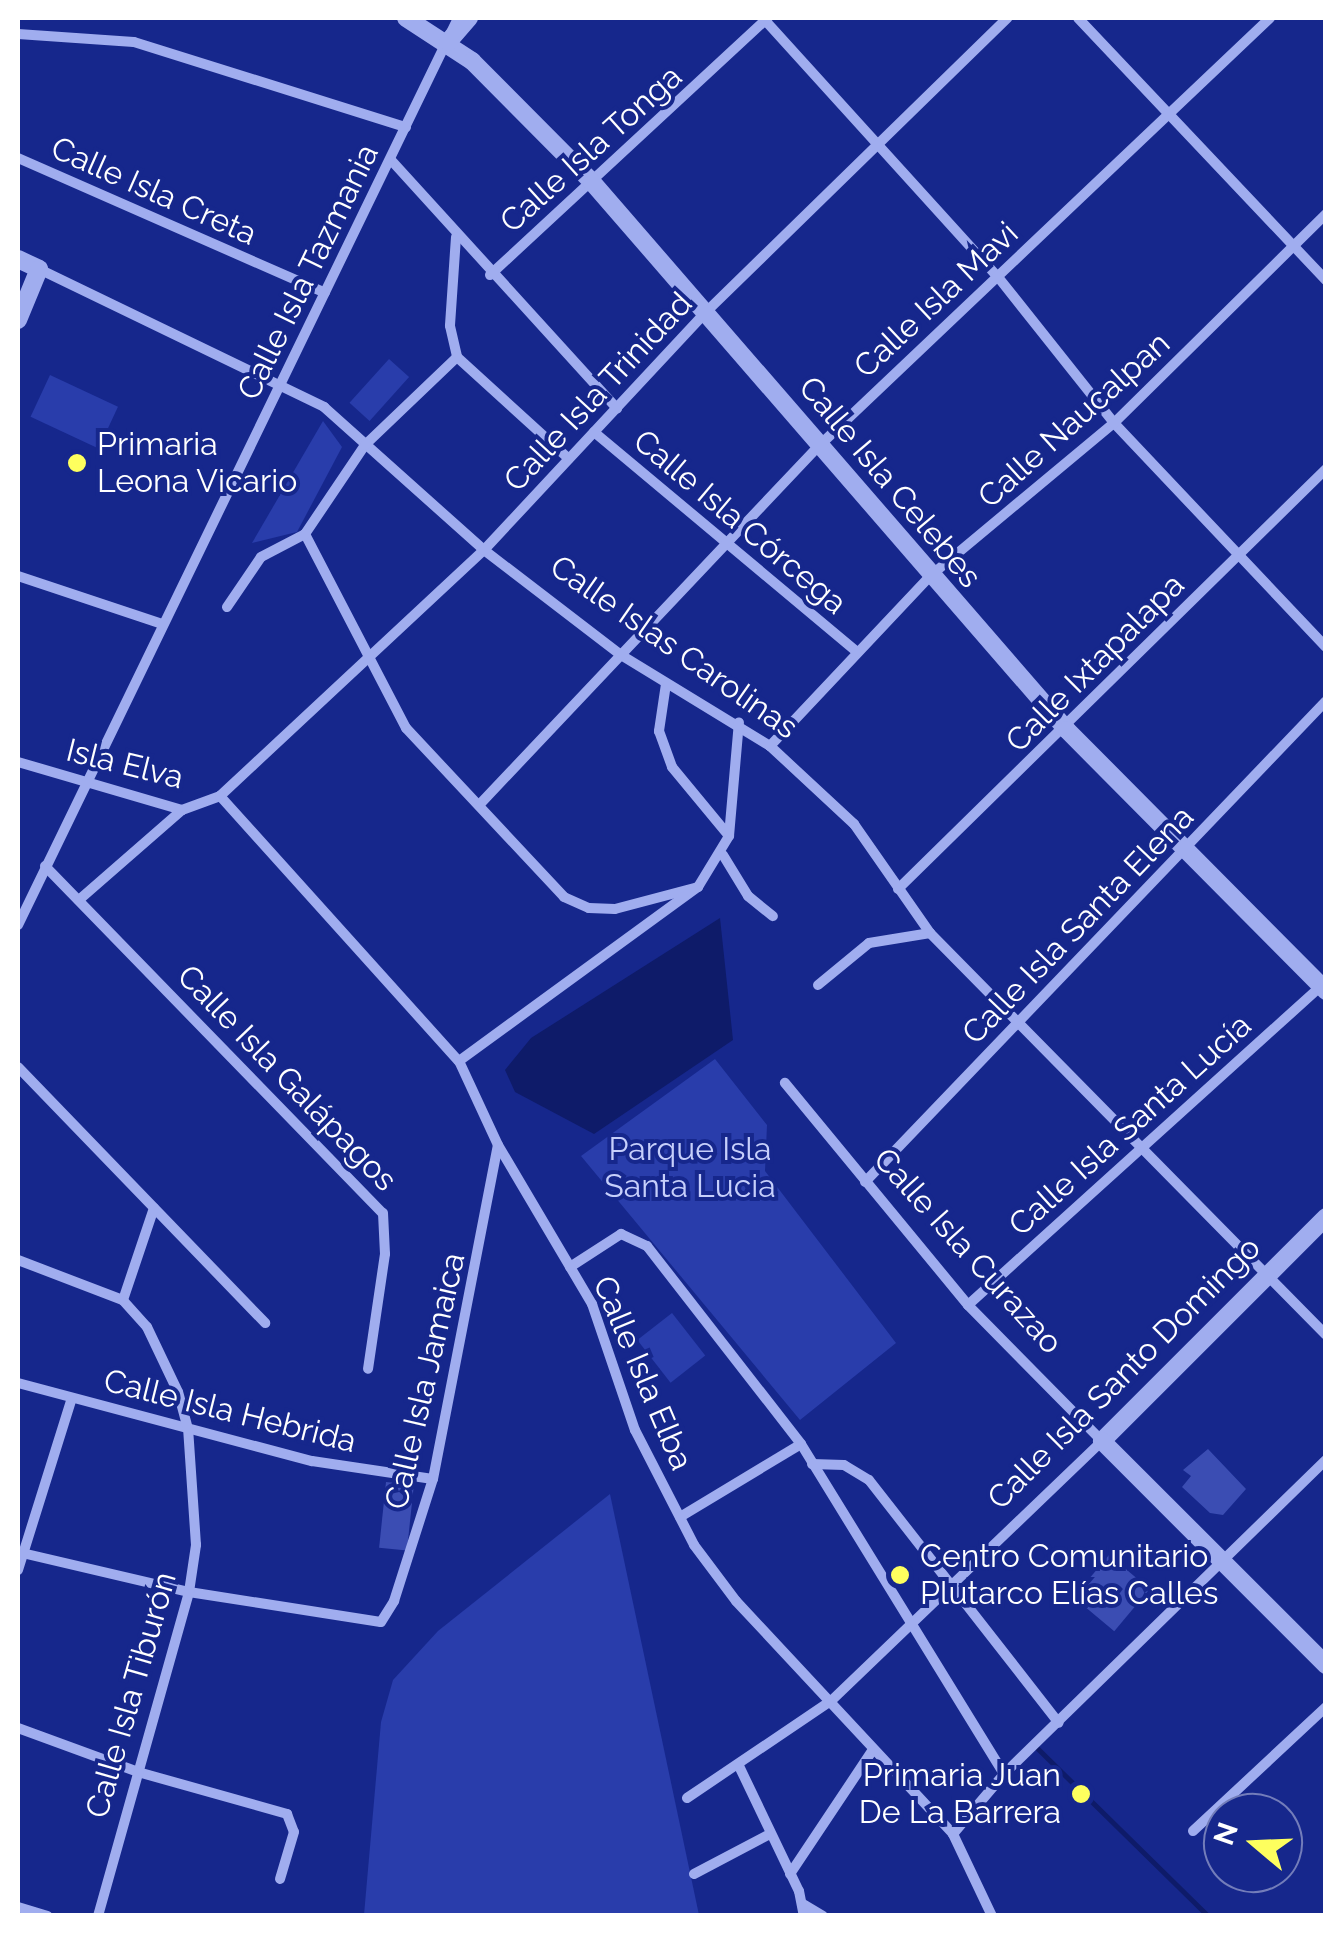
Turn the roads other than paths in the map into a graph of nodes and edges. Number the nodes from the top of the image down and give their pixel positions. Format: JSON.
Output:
{"nodes":[{"id":1,"x":406,"y":18,"type":"edge"},
{"id":2,"x":458,"y":18,"type":"edge"},
{"id":3,"x":469,"y":18,"type":"edge"},
{"id":4,"x":766,"y":18,"type":"edge"},
{"id":5,"x":1008,"y":18,"type":"edge"},
{"id":6,"x":1078,"y":18,"type":"edge"},
{"id":7,"x":1270,"y":18,"type":"edge"},
{"id":8,"x":18,"y":34,"type":"edge"},
{"id":9,"x":448,"y":42,"type":"junction"},
{"id":10,"x":1168,"y":116,"type":"junction"},
{"id":11,"x":406,"y":127,"type":"junction"},
{"id":12,"x":876,"y":140,"type":"junction"},
{"id":13,"x":18,"y":158,"type":"edge"},
{"id":14,"x":390,"y":160,"type":"junction"},
{"id":15,"x":592,"y":182,"type":"junction"},
{"id":16,"x":1326,"y":214,"type":"edge"},
{"id":17,"x":456,"y":237,"type":"junction"},
{"id":18,"x":1293,"y":245,"type":"junction"},
{"id":19,"x":18,"y":260,"type":"edge"},
{"id":20,"x":39,"y":269,"type":"junction"},
{"id":21,"x":490,"y":275,"type":"junction"},
{"id":22,"x":998,"y":276,"type":"junction"},
{"id":23,"x":1326,"y":280,"type":"edge"},
{"id":24,"x":325,"y":293,"type":"junction"},
{"id":25,"x":704,"y":314,"type":"junction"},
{"id":26,"x":18,"y":320,"type":"edge"},
{"id":27,"x":457,"y":357,"type":"junction"},
{"id":28,"x":283,"y":382,"type":"junction"},
{"id":29,"x":617,"y":408,"type":"junction"},
{"id":30,"x":1114,"y":424,"type":"junction"},
{"id":31,"x":594,"y":432,"type":"junction"},
{"id":32,"x":820,"y":444,"type":"junction"},
{"id":33,"x":366,"y":445,"type":"junction"},
{"id":34,"x":570,"y":459,"type":"junction"},
{"id":35,"x":1326,"y":469,"type":"edge"},
{"id":36,"x":305,"y":534,"type":"junction"},
{"id":37,"x":727,"y":542,"type":"junction"},
{"id":38,"x":484,"y":550,"type":"junction"},
{"id":39,"x":1236,"y":557,"type":"junction"},
{"id":40,"x":18,"y":576,"type":"edge"},
{"id":41,"x":929,"y":578,"type":"junction"},
{"id":42,"x":227,"y":607,"type":"dead end"},
{"id":43,"x":162,"y":624,"type":"junction"},
{"id":44,"x":1326,"y":647,"type":"edge"},
{"id":45,"x":855,"y":650,"type":"junction"},
{"id":46,"x":621,"y":655,"type":"junction"},
{"id":47,"x":372,"y":658,"type":"junction"},
{"id":48,"x":666,"y":684,"type":"junction"},
{"id":49,"x":1326,"y":701,"type":"edge"},
{"id":50,"x":739,"y":722,"type":"junction"},
{"id":51,"x":1066,"y":730,"type":"junction"},
{"id":52,"x":770,"y":746,"type":"junction"},
{"id":53,"x":18,"y":762,"type":"edge"},
{"id":54,"x":84,"y":782,"type":"junction"},
{"id":55,"x":220,"y":796,"type":"junction"},
{"id":56,"x":481,"y":803,"type":"junction"},
{"id":57,"x":182,"y":810,"type":"junction"},
{"id":58,"x":729,"y":836,"type":"junction"},
{"id":59,"x":1185,"y":848,"type":"junction"},
{"id":60,"x":723,"y":855,"type":"junction"},
{"id":61,"x":46,"y":866,"type":"junction"},
{"id":62,"x":698,"y":887,"type":"junction"},
{"id":63,"x":898,"y":889,"type":"junction"},
{"id":64,"x":80,"y":898,"type":"junction"},
{"id":65,"x":21,"y":908,"type":"edge"},
{"id":66,"x":774,"y":916,"type":"dead end"},
{"id":67,"x":18,"y":925,"type":"edge"},
{"id":68,"x":930,"y":933,"type":"junction"},
{"id":69,"x":818,"y":985,"type":"dead end"},
{"id":70,"x":1324,"y":986,"type":"edge"},
{"id":71,"x":1020,"y":1022,"type":"junction"},
{"id":72,"x":459,"y":1061,"type":"junction"},
{"id":73,"x":18,"y":1066,"type":"edge"},
{"id":74,"x":786,"y":1083,"type":"dead end"},
{"id":75,"x":498,"y":1145,"type":"junction"},
{"id":76,"x":1141,"y":1148,"type":"junction"},
{"id":77,"x":864,"y":1182,"type":"junction"},
{"id":78,"x":154,"y":1208,"type":"junction"},
{"id":79,"x":1326,"y":1217,"type":"edge"},
{"id":80,"x":18,"y":1260,"type":"edge"},
{"id":81,"x":570,"y":1267,"type":"junction"},
{"id":82,"x":1264,"y":1274,"type":"junction"},
{"id":83,"x":123,"y":1300,"type":"junction"},
{"id":84,"x":968,"y":1304,"type":"junction"},
{"id":85,"x":264,"y":1323,"type":"dead end"},
{"id":86,"x":1326,"y":1336,"type":"edge"},
{"id":87,"x":368,"y":1369,"type":"dead end"},
{"id":88,"x":18,"y":1383,"type":"edge"},
{"id":89,"x":72,"y":1398,"type":"junction"},
{"id":90,"x":188,"y":1428,"type":"junction"},
{"id":91,"x":1102,"y":1441,"type":"junction"},
{"id":92,"x":801,"y":1444,"type":"junction"},
{"id":93,"x":1326,"y":1460,"type":"edge"},
{"id":94,"x":812,"y":1464,"type":"junction"},
{"id":95,"x":433,"y":1479,"type":"junction"},
{"id":96,"x":680,"y":1518,"type":"junction"},
{"id":97,"x":20,"y":1552,"type":"edge"},
{"id":98,"x":1219,"y":1560,"type":"junction"},
{"id":99,"x":18,"y":1570,"type":"edge"},
{"id":100,"x":953,"y":1586,"type":"junction"},
{"id":101,"x":189,"y":1592,"type":"junction"},
{"id":102,"x":910,"y":1628,"type":"junction"},
{"id":103,"x":1326,"y":1665,"type":"edge"},
{"id":104,"x":831,"y":1701,"type":"junction"},
{"id":105,"x":1326,"y":1707,"type":"edge"},
{"id":106,"x":1059,"y":1723,"type":"junction"},
{"id":107,"x":18,"y":1728,"type":"edge"},
{"id":108,"x":872,"y":1751,"type":"junction"},
{"id":109,"x":740,"y":1766,"type":"junction"},
{"id":110,"x":138,"y":1772,"type":"junction"},
{"id":111,"x":1004,"y":1774,"type":"junction"},
{"id":112,"x":687,"y":1798,"type":"dead end"},
{"id":113,"x":1194,"y":1831,"type":"dead end"},
{"id":114,"x":953,"y":1834,"type":"junction"},
{"id":115,"x":768,"y":1835,"type":"junction"},
{"id":116,"x":694,"y":1874,"type":"dead end"},
{"id":117,"x":790,"y":1874,"type":"junction"},
{"id":118,"x":280,"y":1879,"type":"dead end"},
{"id":119,"x":18,"y":1907,"type":"edge"},
{"id":120,"x":803,"y":1910,"type":"edge"},
{"id":121,"x":48,"y":1916,"type":"edge"},
{"id":122,"x":98,"y":1916,"type":"edge"},
{"id":123,"x":824,"y":1916,"type":"edge"},
{"id":124,"x":992,"y":1916,"type":"edge"}],
"edges":[{"from":1,"to":9,"type":"street","name":"Calle Isla Celebes"},
{"from":2,"to":9,"type":"street","name":"Calle Isla Tazmania"},
{"from":3,"to":9,"type":"street"},
{"from":4,"to":12,"type":"street"},
{"from":4,"to":15,"type":"street","name":"Calle Isla Tonga"},
{"from":5,"to":12,"type":"street","name":"Calle Isla Trinidad"},
{"from":6,"to":10,"type":"street"},
{"from":7,"to":10,"type":"street","name":"Calle Isla Mavi"},
{"from":8,"to":11,"type":"street"},
{"from":9,"to":11,"type":"street","name":"Calle Isla Tazmania"},
{"from":9,"to":15,"type":"street","name":"Calle Isla Celebes"},
{"from":10,"to":18,"type":"street"},
{"from":10,"to":22,"type":"street","name":"Calle Isla Mavi"},
{"from":11,"to":14,"type":"street","name":"Calle Isla Tazmania"},
{"from":12,"to":22,"type":"street"},
{"from":12,"to":25,"type":"street","name":"Calle Isla Trinidad"},
{"from":13,"to":24,"type":"street","name":"Calle Isla Creta"},
{"from":14,"to":17,"type":"street","name":"Calle Isla Córcega"},
{"from":14,"to":24,"type":"street","name":"Calle Isla Tazmania"},
{"from":15,"to":21,"type":"street","name":"Calle Isla Tonga"},
{"from":15,"to":25,"type":"street","name":"Calle Isla Celebes"},
{"from":16,"to":18,"type":"street","name":"Calle Naucalpan"},
{"from":17,"to":21,"type":"street","name":"Calle Isla Córcega"},
{"from":17,"to":27,"type":"street"},
{"from":18,"to":23,"type":"street"},
{"from":18,"to":30,"type":"street","name":"Calle Naucalpan"},
{"from":19,"to":20,"type":"street","name":"Calle Islas Carolinas"},
{"from":20,"to":26,"type":"street"},
{"from":20,"to":28,"type":"street","name":"Calle Islas Carolinas"},
{"from":21,"to":29,"type":"street","name":"Calle Isla Córcega"},
{"from":22,"to":30,"type":"street"},
{"from":22,"to":32,"type":"street","name":"Calle Isla Mavi"},
{"from":24,"to":28,"type":"street","name":"Calle Isla Tazmania"},
{"from":25,"to":29,"type":"street","name":"Calle Isla Trinidad"},
{"from":25,"to":32,"type":"street","name":"Calle Isla Celebes"},
{"from":27,"to":33,"type":"street"},
{"from":27,"to":34,"type":"street"},
{"from":28,"to":33,"type":"street","name":"Calle Islas Carolinas"},
{"from":28,"to":43,"type":"street","name":"Calle Isla Tazmania"},
{"from":29,"to":31,"type":"street","name":"Calle Isla Trinidad"},
{"from":30,"to":39,"type":"street"},
{"from":30,"to":41,"type":"street","name":"Calle Naucalpan"},
{"from":31,"to":34,"type":"street","name":"Calle Isla Trinidad"},
{"from":31,"to":37,"type":"street","name":"Calle Isla Córcega"},
{"from":32,"to":37,"type":"street","name":"Calle Isla Mavi"},
{"from":32,"to":41,"type":"street","name":"Calle Isla Celebes"},
{"from":33,"to":36,"type":"street"},
{"from":33,"to":38,"type":"street","name":"Calle Islas Carolinas"},
{"from":34,"to":38,"type":"street","name":"Calle Isla Trinidad"},
{"from":35,"to":39,"type":"street","name":"Calle Ixtapalapa"},
{"from":36,"to":42,"type":"street"},
{"from":36,"to":47,"type":"street"},
{"from":37,"to":45,"type":"street","name":"Calle Isla Córcega"},
{"from":37,"to":46,"type":"street","name":"Calle Isla Mavi"},
{"from":38,"to":46,"type":"street","name":"Calle Islas Carolinas"},
{"from":38,"to":47,"type":"street","name":"Calle Isla Trinidad"},
{"from":39,"to":44,"type":"street"},
{"from":39,"to":51,"type":"street","name":"Calle Ixtapalapa"},
{"from":40,"to":43,"type":"street"},
{"from":41,"to":45,"type":"street","name":"Calle Naucalpan"},
{"from":41,"to":51,"type":"street","name":"Calle Isla Celebes"},
{"from":43,"to":54,"type":"street","name":"Calle Isla Tazmania"},
{"from":45,"to":52,"type":"street","name":"Calle Naucalpan"},
{"from":46,"to":48,"type":"street","name":"Calle Islas Carolinas"},
{"from":46,"to":56,"type":"street","name":"Calle Isla Mavi"},
{"from":47,"to":55,"type":"street","name":"Calle Isla Trinidad"},
{"from":47,"to":56,"type":"street"},
{"from":48,"to":50,"type":"street","name":"Calle Islas Carolinas"},
{"from":48,"to":58,"type":"street"},
{"from":49,"to":59,"type":"street","name":"Calle Isla Santa Elena"},
{"from":50,"to":52,"type":"street","name":"Calle Islas Carolinas"},
{"from":50,"to":58,"type":"street"},
{"from":51,"to":59,"type":"street","name":"Calle Isla Celebes"},
{"from":51,"to":63,"type":"street","name":"Calle Ixtapalapa"},
{"from":52,"to":63,"type":"street","name":"Calle Islas Carolinas"},
{"from":53,"to":54,"type":"street","name":"Isla Elva"},
{"from":54,"to":57,"type":"street","name":"Isla Elva"},
{"from":54,"to":61,"type":"street","name":"Calle Isla Tazmania"},
{"from":55,"to":57,"type":"street","name":"Isla Elva"},
{"from":55,"to":72,"type":"street","name":"Calle Isla Elba"},
{"from":56,"to":62,"type":"street"},
{"from":57,"to":64,"type":"street"},
{"from":58,"to":60,"type":"street"},
{"from":59,"to":70,"type":"street","name":"Calle Isla Celebes"},
{"from":59,"to":71,"type":"street","name":"Calle Isla Santa Elena"},
{"from":60,"to":62,"type":"street"},
{"from":60,"to":66,"type":"street"},
{"from":61,"to":64,"type":"street","name":"Calle Isla Galápagos"},
{"from":61,"to":65,"type":"street","name":"Calle Isla Tazmania"},
{"from":62,"to":72,"type":"street"},
{"from":63,"to":68,"type":"street","name":"Calle Islas Carolinas"},
{"from":64,"to":87,"type":"street","name":"Calle Isla Galápagos"},
{"from":65,"to":67,"type":"street","name":"Calle Isla Tazmania"},
{"from":68,"to":69,"type":"street"},
{"from":68,"to":71,"type":"street","name":"Calle Islas Carolinas"},
{"from":70,"to":76,"type":"street","name":"Calle Isla Santa Lucía"},
{"from":71,"to":76,"type":"street","name":"Calle Islas Carolinas"},
{"from":71,"to":77,"type":"street","name":"Calle Isla Santa Elena"},
{"from":72,"to":75,"type":"street","name":"Calle Isla Elba"},
{"from":73,"to":78,"type":"street"},
{"from":74,"to":77,"type":"street","name":"Calle Isla Curazao"},
{"from":75,"to":81,"type":"street","name":"Calle Isla Elba"},
{"from":75,"to":95,"type":"street","name":"Calle Isla Jamaica"},
{"from":76,"to":82,"type":"street","name":"Calle Islas Carolinas"},
{"from":76,"to":84,"type":"street","name":"Calle Isla Santa Lucía"},
{"from":77,"to":84,"type":"street","name":"Calle Isla Curazao"},
{"from":78,"to":83,"type":"street"},
{"from":78,"to":85,"type":"street"},
{"from":79,"to":82,"type":"street","name":"Calle Isla Santo Domingo"},
{"from":80,"to":83,"type":"street"},
{"from":81,"to":92,"type":"street"},
{"from":81,"to":96,"type":"street","name":"Calle Isla Elba"},
{"from":82,"to":86,"type":"street","name":"Calle Islas Carolinas"},
{"from":82,"to":91,"type":"street","name":"Calle Isla Santo Domingo"},
{"from":83,"to":90,"type":"street","name":"Calle Isla Tiburón"},
{"from":84,"to":91,"type":"street","name":"Calle Isla Curazao"},
{"from":88,"to":89,"type":"street","name":"Calle Isla Hebrida"},
{"from":89,"to":90,"type":"street","name":"Calle Isla Hebrida"},
{"from":89,"to":97,"type":"street"},
{"from":90,"to":95,"type":"street","name":"Calle Isla Hebrida"},
{"from":90,"to":101,"type":"street","name":"Calle Isla Tiburón"},
{"from":91,"to":98,"type":"street","name":"Calle Isla Curazao"},
{"from":91,"to":100,"type":"street","name":"Calle Isla Santo Domingo"},
{"from":92,"to":94,"type":"street"},
{"from":92,"to":96,"type":"street"},
{"from":93,"to":98,"type":"street"},
{"from":94,"to":100,"type":"street"},
{"from":94,"to":102,"type":"street"},
{"from":95,"to":101,"type":"street","name":"Calle Isla Jamaica"},
{"from":96,"to":104,"type":"street","name":"Calle Isla Elba"},
{"from":97,"to":99,"type":"street"},
{"from":97,"to":101,"type":"street"},
{"from":98,"to":103,"type":"street","name":"Calle Isla Curazao"},
{"from":98,"to":106,"type":"street"},
{"from":100,"to":102,"type":"street","name":"Calle Isla Santo Domingo"},
{"from":100,"to":106,"type":"street"},
{"from":101,"to":110,"type":"street","name":"Calle Isla Tiburón"},
{"from":102,"to":104,"type":"street","name":"Calle Isla Santo Domingo"},
{"from":102,"to":111,"type":"street"},
{"from":104,"to":108,"type":"street","name":"Calle Isla Elba"},
{"from":104,"to":109,"type":"street","name":"Calle Isla Santo Domingo"},
{"from":105,"to":113,"type":"street"},
{"from":106,"to":111,"type":"street"},
{"from":107,"to":110,"type":"street"},
{"from":108,"to":114,"type":"street","name":"Calle Isla Elba"},
{"from":108,"to":117,"type":"street"},
{"from":109,"to":112,"type":"street","name":"Calle Isla Santo Domingo"},
{"from":109,"to":115,"type":"street"},
{"from":110,"to":118,"type":"street"},
{"from":110,"to":122,"type":"street","name":"Calle Isla Tiburón"},
{"from":111,"to":114,"type":"street"},
{"from":114,"to":124,"type":"street","name":"Calle Isla Elba"},
{"from":115,"to":116,"type":"street"},
{"from":115,"to":117,"type":"street"},
{"from":117,"to":120,"type":"street"},
{"from":119,"to":121,"type":"street"},
{"from":120,"to":123,"type":"street"}]}
